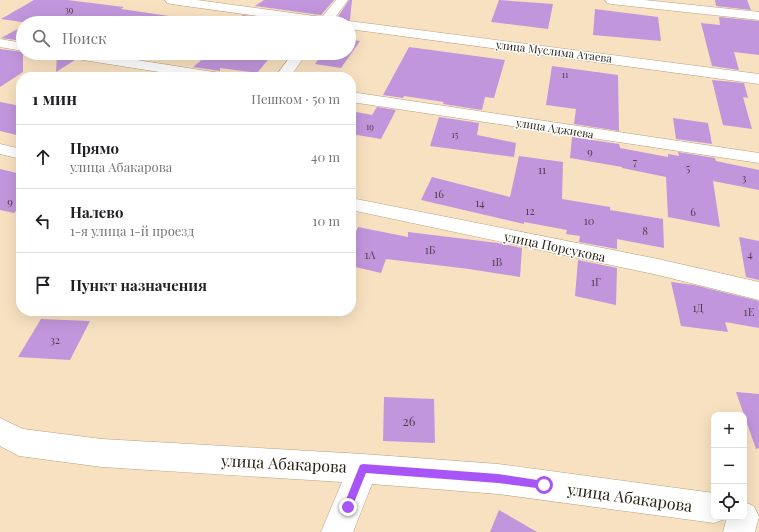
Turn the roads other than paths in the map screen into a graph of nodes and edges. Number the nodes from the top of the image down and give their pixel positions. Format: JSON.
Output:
{"nodes":[{"id":1,"x":171,"y":0,"type":"edge"},
{"id":2,"x":342,"y":0,"type":"edge"},
{"id":3,"x":611,"y":0,"type":"edge"},
{"id":4,"x":285,"y":16,"type":"edge"},
{"id":5,"x":332,"y":16,"type":"edge"},
{"id":6,"x":759,"y":16,"type":"edge"},
{"id":7,"x":356,"y":26,"type":"edge"},
{"id":8,"x":0,"y":43,"type":"edge"},
{"id":9,"x":16,"y":46,"type":"edge"},
{"id":10,"x":110,"y":60,"type":"edge"},
{"id":11,"x":295,"y":60,"type":"edge"},
{"id":12,"x":188,"y":72,"type":"edge"},
{"id":13,"x":286,"y":72,"type":"edge"},
{"id":14,"x":759,"y":79,"type":"edge"},
{"id":15,"x":356,"y":98,"type":"edge"},
{"id":16,"x":0,"y":149,"type":"edge"},
{"id":17,"x":16,"y":153,"type":"edge"},
{"id":18,"x":759,"y":158,"type":"edge"},
{"id":19,"x":356,"y":205,"type":"edge"},
{"id":20,"x":759,"y":292,"type":"edge"},
{"id":21,"x":0,"y":431,"type":"edge"},
{"id":22,"x":363,"y":468,"type":"junction"},
{"id":23,"x":711,"y":508,"type":"edge"},
{"id":24,"x":747,"y":512,"type":"edge"},
{"id":25,"x":759,"y":514,"type":"edge"},
{"id":26,"x":742,"y":520,"type":"edge"},
{"id":27,"x":337,"y":532,"type":"edge"},
{"id":28,"x":739,"y":532,"type":"edge"}],
"edges":[{"from":1,"to":4,"type":"street"},
{"from":2,"to":5,"type":"street"},
{"from":3,"to":6,"type":"street"},
{"from":7,"to":14,"type":"street","name":"улица Муслима Атаева"},
{"from":8,"to":9,"type":"street"},
{"from":10,"to":12,"type":"street"},
{"from":11,"to":13,"type":"street"},
{"from":15,"to":18,"type":"street","name":"улица Аджиева"},
{"from":16,"to":17,"type":"street"},
{"from":19,"to":20,"type":"street","name":"улица Порсукова"},
{"from":21,"to":22,"type":"street","name":"улица Абакарова"},
{"from":22,"to":23,"type":"street","name":"улица Абакарова"},
{"from":22,"to":27,"type":"street"},
{"from":24,"to":25,"type":"street"},
{"from":26,"to":28,"type":"street"}]}
